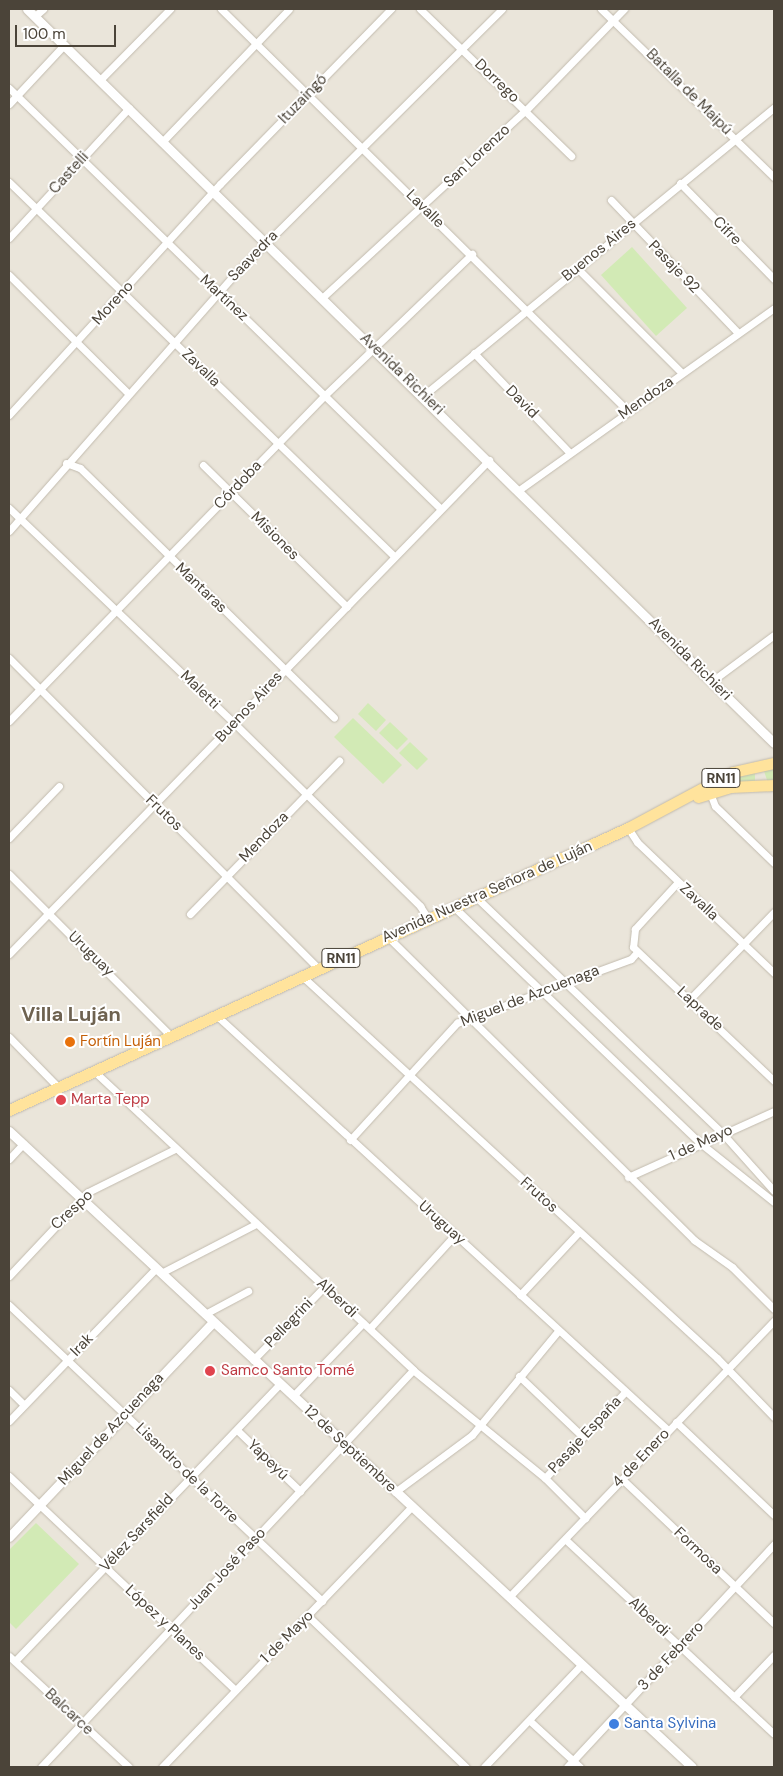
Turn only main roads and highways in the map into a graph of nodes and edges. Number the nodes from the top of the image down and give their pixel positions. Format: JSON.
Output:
{"nodes":[{"id":1,"x":771,"y":762,"type":"edge"},
{"id":2,"x":769,"y":784,"type":"edge"},
{"id":3,"x":673,"y":806,"type":"junction"},
{"id":4,"x":9,"y":1110,"type":"edge"}],
"edges":[{"from":1,"to":2,"type":"main road","number":"RN11"},
{"from":1,"to":3,"type":"main road","name":"Avenida Nuestra Señora de Luján","number":"RN11"},
{"from":2,"to":3,"type":"main road","number":"RN11"},
{"from":3,"to":4,"type":"main road","name":"Avenida Nuestra Señora de Luján","number":"RN11"}]}
